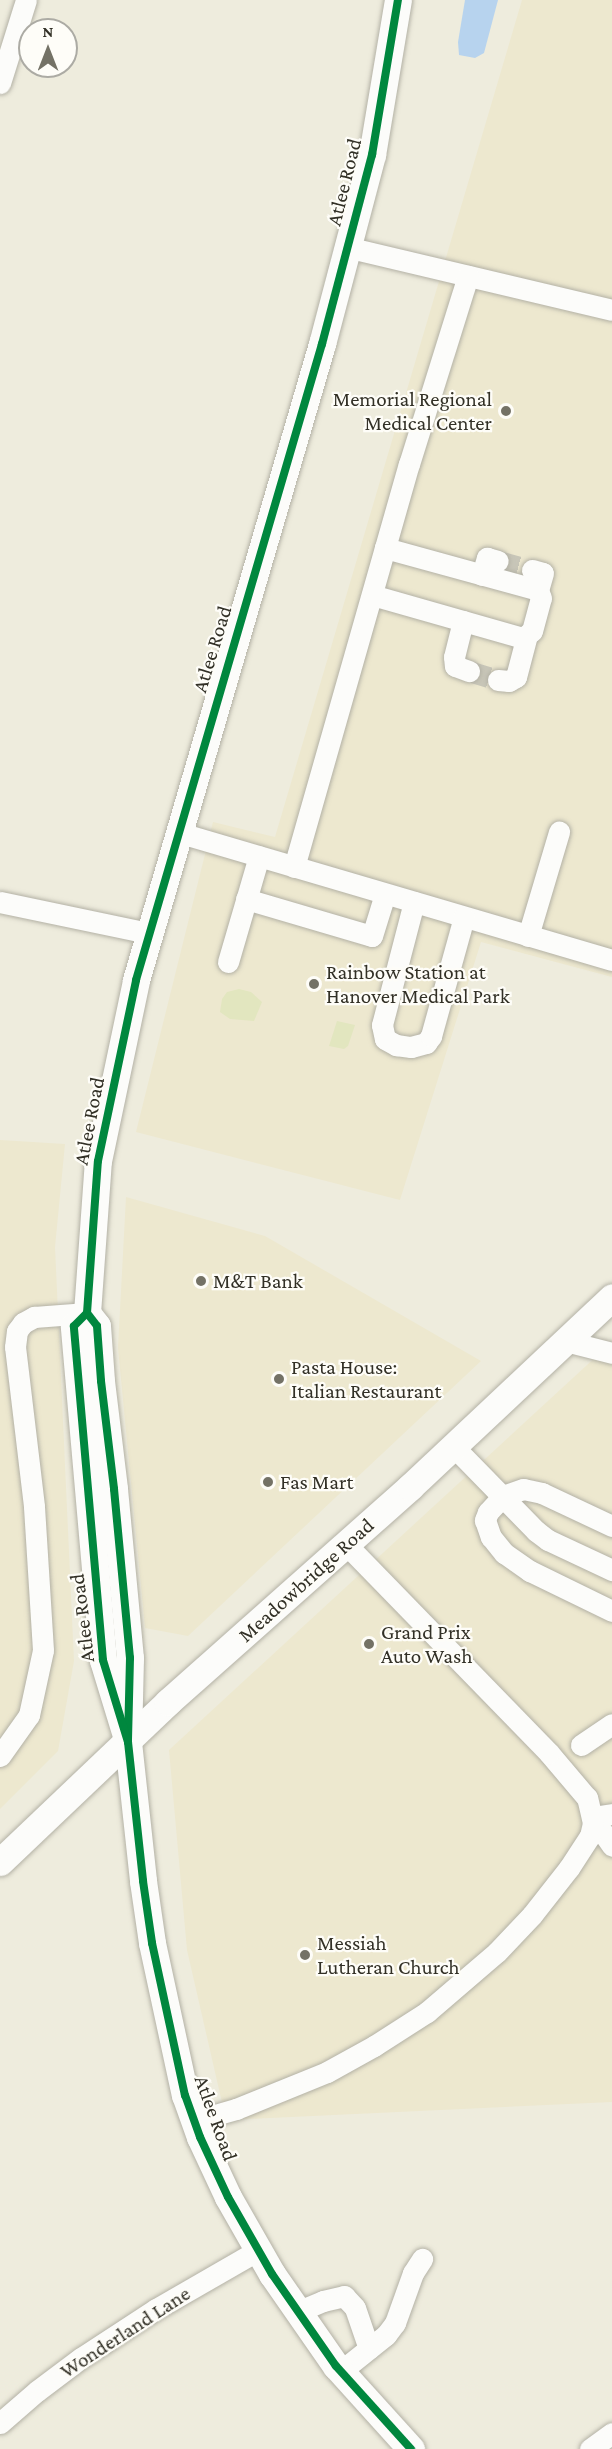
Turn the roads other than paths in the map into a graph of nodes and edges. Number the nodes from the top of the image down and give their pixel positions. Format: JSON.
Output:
{"nodes":[{"id":1,"x":26,"y":0,"type":"edge"},
{"id":2,"x":398,"y":0,"type":"edge"},
{"id":3,"x":0,"y":83,"type":"edge"},
{"id":4,"x":346,"y":247,"type":"junction"},
{"id":5,"x":468,"y":276,"type":"junction"},
{"id":6,"x":612,"y":310,"type":"edge"},
{"id":7,"x":385,"y":548,"type":"junction"},
{"id":8,"x":372,"y":596,"type":"junction"},
{"id":9,"x":463,"y":621,"type":"junction"},
{"id":10,"x":527,"y":635,"type":"junction"},
{"id":11,"x":469,"y":671,"type":"tunnel mouth"},
{"id":12,"x":498,"y":680,"type":"dead end"},
{"id":13,"x":177,"y":832,"type":"junction"},
{"id":14,"x":559,"y":832,"type":"dead end"},
{"id":15,"x":259,"y":856,"type":"junction"},
{"id":16,"x":294,"y":867,"type":"junction"},
{"id":17,"x":385,"y":894,"type":"junction"},
{"id":18,"x":246,"y":899,"type":"junction"},
{"id":19,"x":0,"y":902,"type":"edge"},
{"id":20,"x":414,"y":902,"type":"junction"},
{"id":21,"x":464,"y":917,"type":"junction"},
{"id":22,"x":149,"y":933,"type":"junction"},
{"id":23,"x":528,"y":936,"type":"junction"},
{"id":24,"x":612,"y":960,"type":"edge"},
{"id":25,"x":228,"y":962,"type":"dead end"},
{"id":26,"x":612,"y":1297,"type":"edge"},
{"id":27,"x":87,"y":1313,"type":"junction"},
{"id":28,"x":566,"y":1341,"type":"junction"},
{"id":29,"x":612,"y":1353,"type":"edge"},
{"id":30,"x":453,"y":1446,"type":"junction"},
{"id":31,"x":503,"y":1496,"type":"junction"},
{"id":32,"x":612,"y":1526,"type":"edge"},
{"id":33,"x":346,"y":1544,"type":"junction"},
{"id":34,"x":612,"y":1570,"type":"edge"},
{"id":35,"x":612,"y":1611,"type":"edge"},
{"id":36,"x":612,"y":1724,"type":"edge"},
{"id":37,"x":128,"y":1742,"type":"junction"},
{"id":38,"x":580,"y":1745,"type":"dead end"},
{"id":39,"x":0,"y":1756,"type":"edge"},
{"id":40,"x":602,"y":1815,"type":"edge"},
{"id":41,"x":612,"y":1846,"type":"edge"},
{"id":42,"x":0,"y":1862,"type":"edge"},
{"id":43,"x":194,"y":2121,"type":"junction"},
{"id":44,"x":257,"y":2251,"type":"junction"},
{"id":45,"x":423,"y":2259,"type":"dead end"},
{"id":46,"x":297,"y":2312,"type":"junction"},
{"id":47,"x":369,"y":2349,"type":"junction"},
{"id":48,"x":341,"y":2371,"type":"junction"},
{"id":49,"x":0,"y":2423,"type":"edge"},
{"id":50,"x":612,"y":2433,"type":"edge"},
{"id":51,"x":411,"y":2449,"type":"edge"},
{"id":52,"x":590,"y":2449,"type":"edge"}],
"edges":[{"from":1,"to":3,"type":"street"},
{"from":2,"to":4,"type":"main road","name":"Atlee Road"},
{"from":4,"to":5,"type":"street"},
{"from":4,"to":13,"type":"main road","name":"Atlee Road"},
{"from":5,"to":6,"type":"street"},
{"from":5,"to":7,"type":"street"},
{"from":7,"to":8,"type":"street"},
{"from":7,"to":10,"type":"street"},
{"from":8,"to":9,"type":"street"},
{"from":8,"to":16,"type":"street"},
{"from":9,"to":10,"type":"street"},
{"from":9,"to":11,"type":"street"},
{"from":10,"to":12,"type":"street"},
{"from":13,"to":15,"type":"street"},
{"from":13,"to":22,"type":"main road","name":"Atlee Road"},
{"from":14,"to":23,"type":"street"},
{"from":15,"to":16,"type":"street"},
{"from":15,"to":18,"type":"street"},
{"from":16,"to":17,"type":"street"},
{"from":17,"to":18,"type":"street"},
{"from":17,"to":20,"type":"street"},
{"from":18,"to":25,"type":"street"},
{"from":19,"to":22,"type":"street"},
{"from":20,"to":21,"type":"street"},
{"from":20,"to":21,"type":"street"},
{"from":21,"to":23,"type":"street"},
{"from":22,"to":27,"type":"main road","name":"Atlee Road"},
{"from":23,"to":24,"type":"street"},
{"from":26,"to":28,"type":"main road","name":"Meadowbridge Road"},
{"from":27,"to":37,"type":"main road","name":"Atlee Road"},
{"from":27,"to":39,"type":"street"},
{"from":28,"to":29,"type":"street"},
{"from":28,"to":30,"type":"main road","name":"Meadowbridge Road"},
{"from":30,"to":31,"type":"street"},
{"from":30,"to":33,"type":"main road","name":"Meadowbridge Road"},
{"from":31,"to":32,"type":"street"},
{"from":31,"to":34,"type":"street"},
{"from":31,"to":35,"type":"street"},
{"from":33,"to":37,"type":"main road","name":"Meadowbridge Road"},
{"from":33,"to":40,"type":"street"},
{"from":36,"to":38,"type":"street"},
{"from":37,"to":42,"type":"main road","name":"Meadowbridge Road"},
{"from":37,"to":43,"type":"main road","name":"Atlee Road"},
{"from":40,"to":41,"type":"street"},
{"from":40,"to":43,"type":"street"},
{"from":43,"to":44,"type":"main road","name":"Atlee Road"},
{"from":44,"to":46,"type":"main road","name":"Atlee Road"},
{"from":44,"to":49,"type":"street","name":"Wonderland Lane"},
{"from":45,"to":47,"type":"street"},
{"from":46,"to":47,"type":"street"},
{"from":46,"to":48,"type":"main road","name":"Atlee Road"},
{"from":47,"to":48,"type":"street"},
{"from":48,"to":51,"type":"main road","name":"Atlee Road"},
{"from":50,"to":52,"type":"street"}]}
